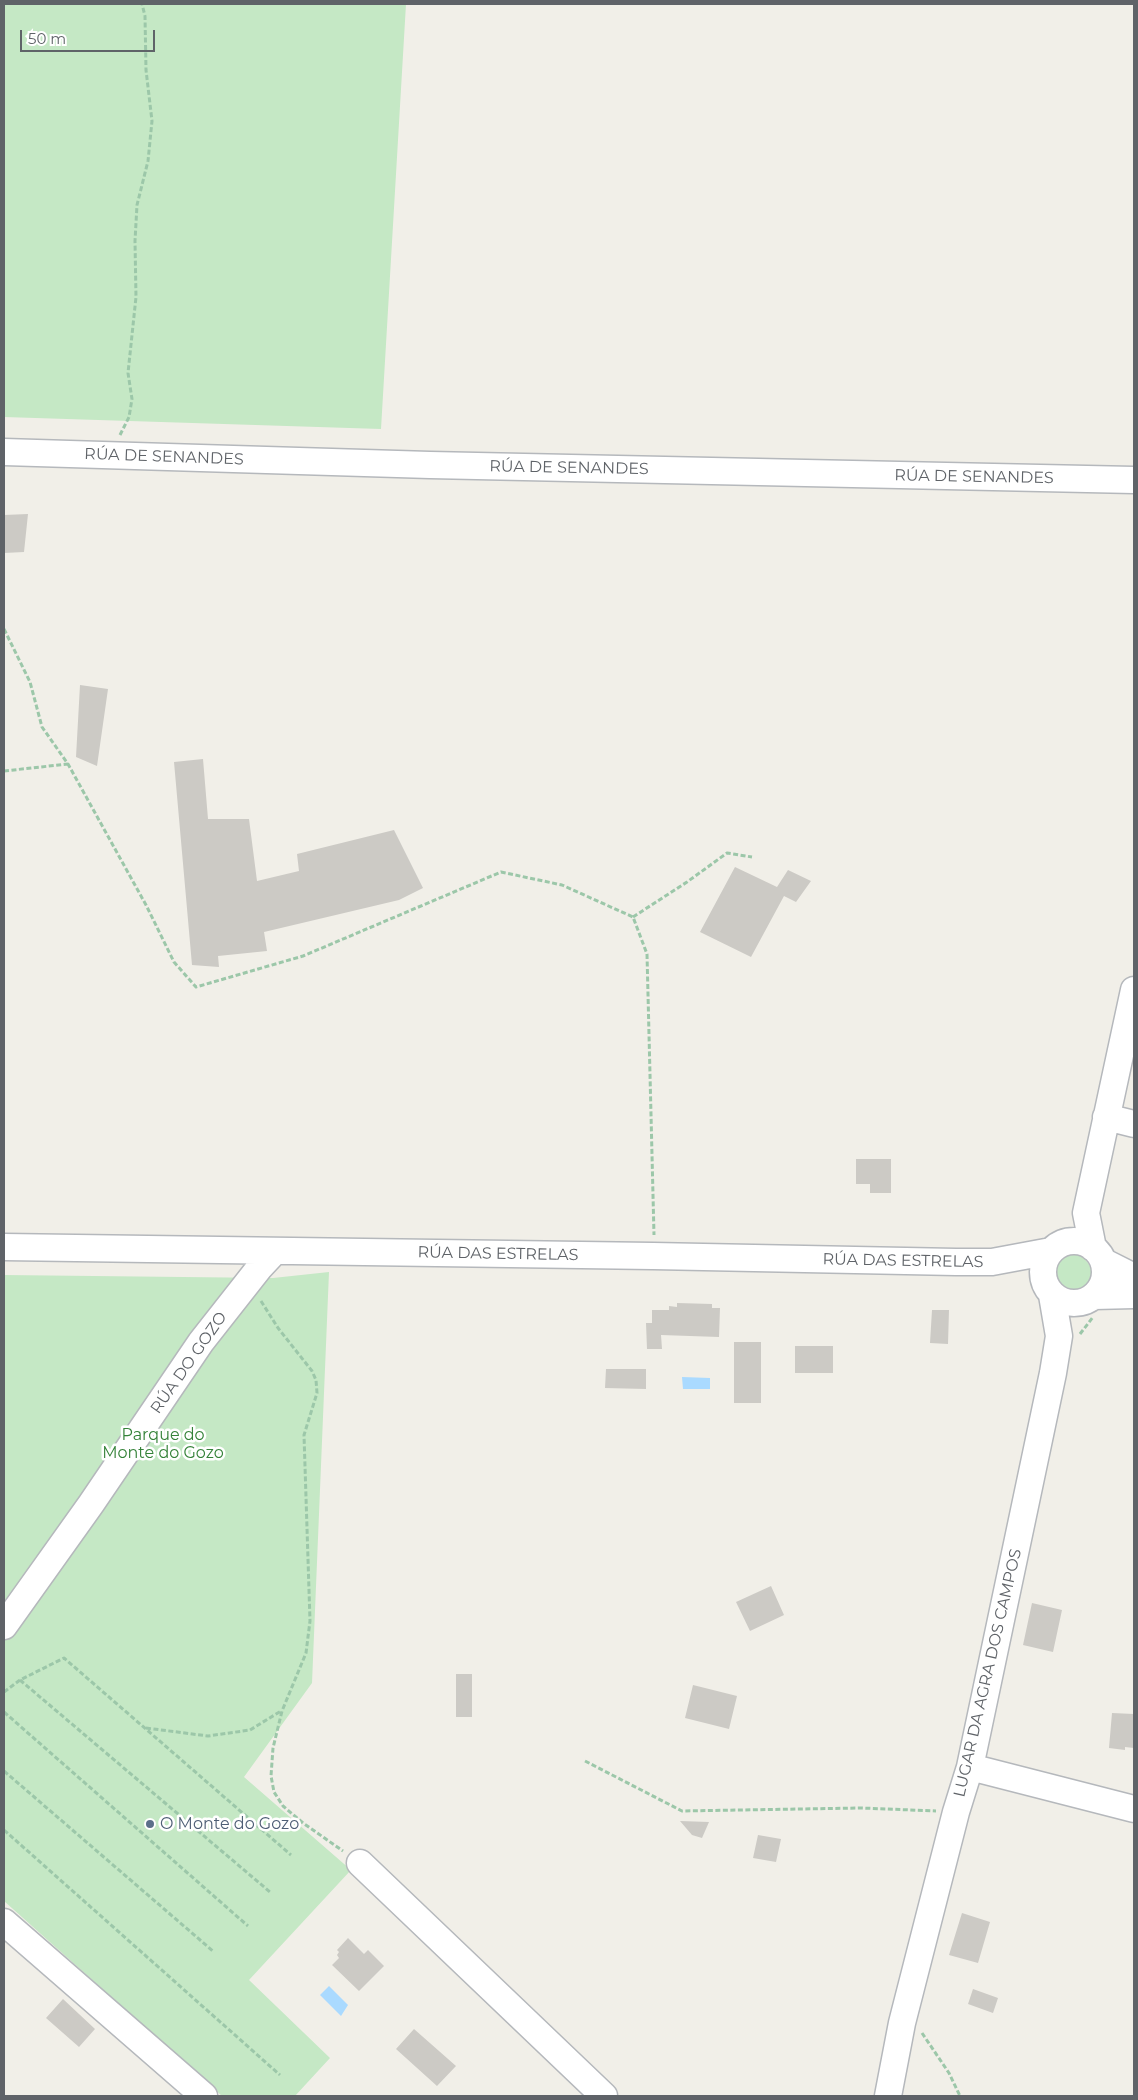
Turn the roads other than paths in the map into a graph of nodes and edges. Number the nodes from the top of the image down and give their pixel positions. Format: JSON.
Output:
{"nodes":[{"id":1,"x":4,"y":452,"type":"edge"},
{"id":2,"x":1134,"y":480,"type":"edge"},
{"id":3,"x":1134,"y":990,"type":"edge"},
{"id":4,"x":1106,"y":1117,"type":"junction"},
{"id":5,"x":1134,"y":1124,"type":"edge"},
{"id":6,"x":1086,"y":1213,"type":"junction"},
{"id":7,"x":1058,"y":1246,"type":"junction"},
{"id":8,"x":4,"y":1247,"type":"edge"},
{"id":9,"x":275,"y":1251,"type":"junction"},
{"id":10,"x":1098,"y":1255,"type":"junction"},
{"id":11,"x":992,"y":1262,"type":"junction"},
{"id":12,"x":1134,"y":1277,"type":"edge"},
{"id":13,"x":1048,"y":1288,"type":"junction"},
{"id":14,"x":1134,"y":1294,"type":"edge"},
{"id":15,"x":1093,"y":1304,"type":"junction"},
{"id":16,"x":1069,"y":1336,"type":"junction"},
{"id":17,"x":4,"y":1626,"type":"edge"},
{"id":18,"x":970,"y":1767,"type":"junction"},
{"id":19,"x":1134,"y":1809,"type":"edge"},
{"id":20,"x":360,"y":1863,"type":"road end"},
{"id":21,"x":4,"y":1922,"type":"edge"},
{"id":22,"x":204,"y":2096,"type":"edge"},
{"id":23,"x":604,"y":2096,"type":"edge"},
{"id":24,"x":888,"y":2096,"type":"edge"}],
"edges":[{"from":1,"to":2,"type":"street","name":"RÚA DE SENANDES"},
{"from":3,"to":4,"type":"street"},
{"from":4,"to":5,"type":"street"},
{"from":4,"to":6,"type":"street"},
{"from":6,"to":7,"type":"street"},
{"from":6,"to":10,"type":"street"},
{"from":7,"to":10,"type":"street"},
{"from":7,"to":11,"type":"street","name":"RÚA DAS ESTRELAS"},
{"from":7,"to":13,"type":"street"},
{"from":8,"to":9,"type":"street","name":"RÚA DAS ESTRELAS"},
{"from":9,"to":11,"type":"street","name":"RÚA DAS ESTRELAS"},
{"from":9,"to":17,"type":"street","name":"RÚA DO GOZO"},
{"from":10,"to":12,"type":"street"},
{"from":10,"to":15,"type":"street"},
{"from":11,"to":13,"type":"street","name":"RÚA DAS ESTRELAS"},
{"from":13,"to":15,"type":"street"},
{"from":13,"to":16,"type":"street","name":"LUGAR DA AGRA DOS CAMPOS"},
{"from":14,"to":15,"type":"street"},
{"from":15,"to":16,"type":"street","name":"LUGAR DA AGRA DOS CAMPOS"},
{"from":16,"to":18,"type":"street","name":"LUGAR DA AGRA DOS CAMPOS"},
{"from":18,"to":19,"type":"street"},
{"from":18,"to":24,"type":"street","name":"LUGAR DA AGRA DOS CAMPOS"},
{"from":20,"to":23,"type":"street"},
{"from":21,"to":22,"type":"street"}]}
